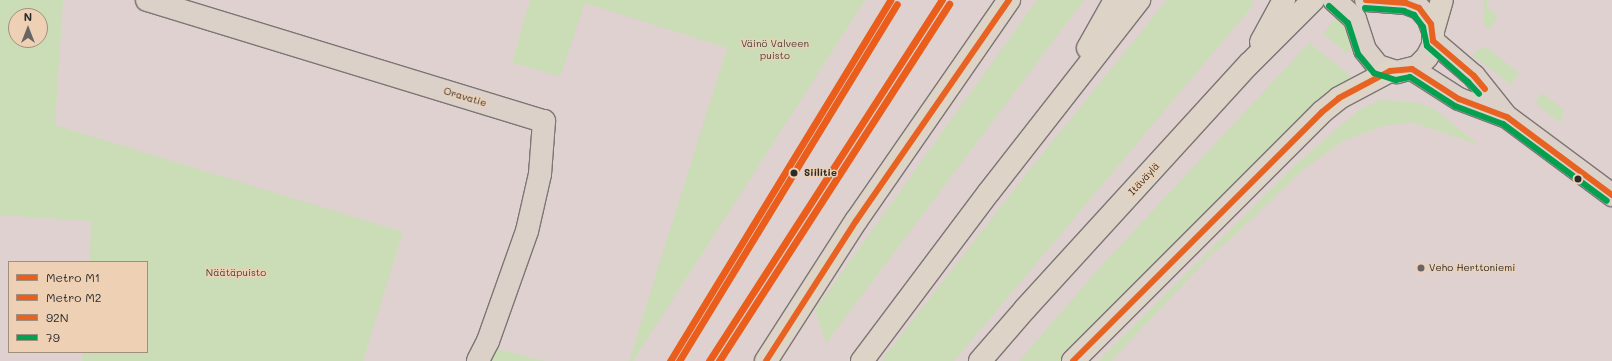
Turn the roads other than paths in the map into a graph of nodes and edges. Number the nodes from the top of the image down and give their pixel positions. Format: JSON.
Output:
{"nodes":[{"id":1,"x":147,"y":0,"type":"edge"},
{"id":2,"x":1009,"y":0,"type":"edge"},
{"id":3,"x":1115,"y":0,"type":"edge"},
{"id":4,"x":1139,"y":0,"type":"edge"},
{"id":5,"x":1284,"y":0,"type":"edge"},
{"id":6,"x":1313,"y":0,"type":"edge"},
{"id":7,"x":1334,"y":0,"type":"edge"},
{"id":8,"x":1366,"y":0,"type":"edge"},
{"id":9,"x":1442,"y":0,"type":"edge"},
{"id":10,"x":1433,"y":36,"type":"junction"},
{"id":11,"x":1249,"y":64,"type":"junction"},
{"id":12,"x":1412,"y":69,"type":"junction"},
{"id":13,"x":1390,"y":71,"type":"junction"},
{"id":14,"x":1062,"y":98,"type":"junction"},
{"id":15,"x":1507,"y":117,"type":"junction"},
{"id":16,"x":1612,"y":195,"type":"edge"},
{"id":17,"x":478,"y":361,"type":"edge"},
{"id":18,"x":766,"y":361,"type":"edge"},
{"id":19,"x":862,"y":361,"type":"edge"},
{"id":20,"x":980,"y":361,"type":"edge"},
{"id":21,"x":1073,"y":361,"type":"edge"}],
"edges":[{"from":1,"to":17,"type":"street","name":"Oravatie"},
{"from":2,"to":18,"type":"highway"},
{"from":3,"to":14,"type":"highway"},
{"from":4,"to":14,"type":"highway"},
{"from":5,"to":11,"type":"highway"},
{"from":6,"to":11,"type":"highway","name":"Itäväylä"},
{"from":7,"to":13,"type":"street"},
{"from":8,"to":10,"type":"street"},
{"from":9,"to":10,"type":"highway"},
{"from":10,"to":12,"type":"street"},
{"from":10,"to":15,"type":"street"},
{"from":11,"to":20,"type":"highway","name":"Itäväylä"},
{"from":12,"to":13,"type":"street"},
{"from":12,"to":15,"type":"street"},
{"from":13,"to":21,"type":"highway"},
{"from":14,"to":19,"type":"highway"},
{"from":15,"to":16,"type":"street"}]}
